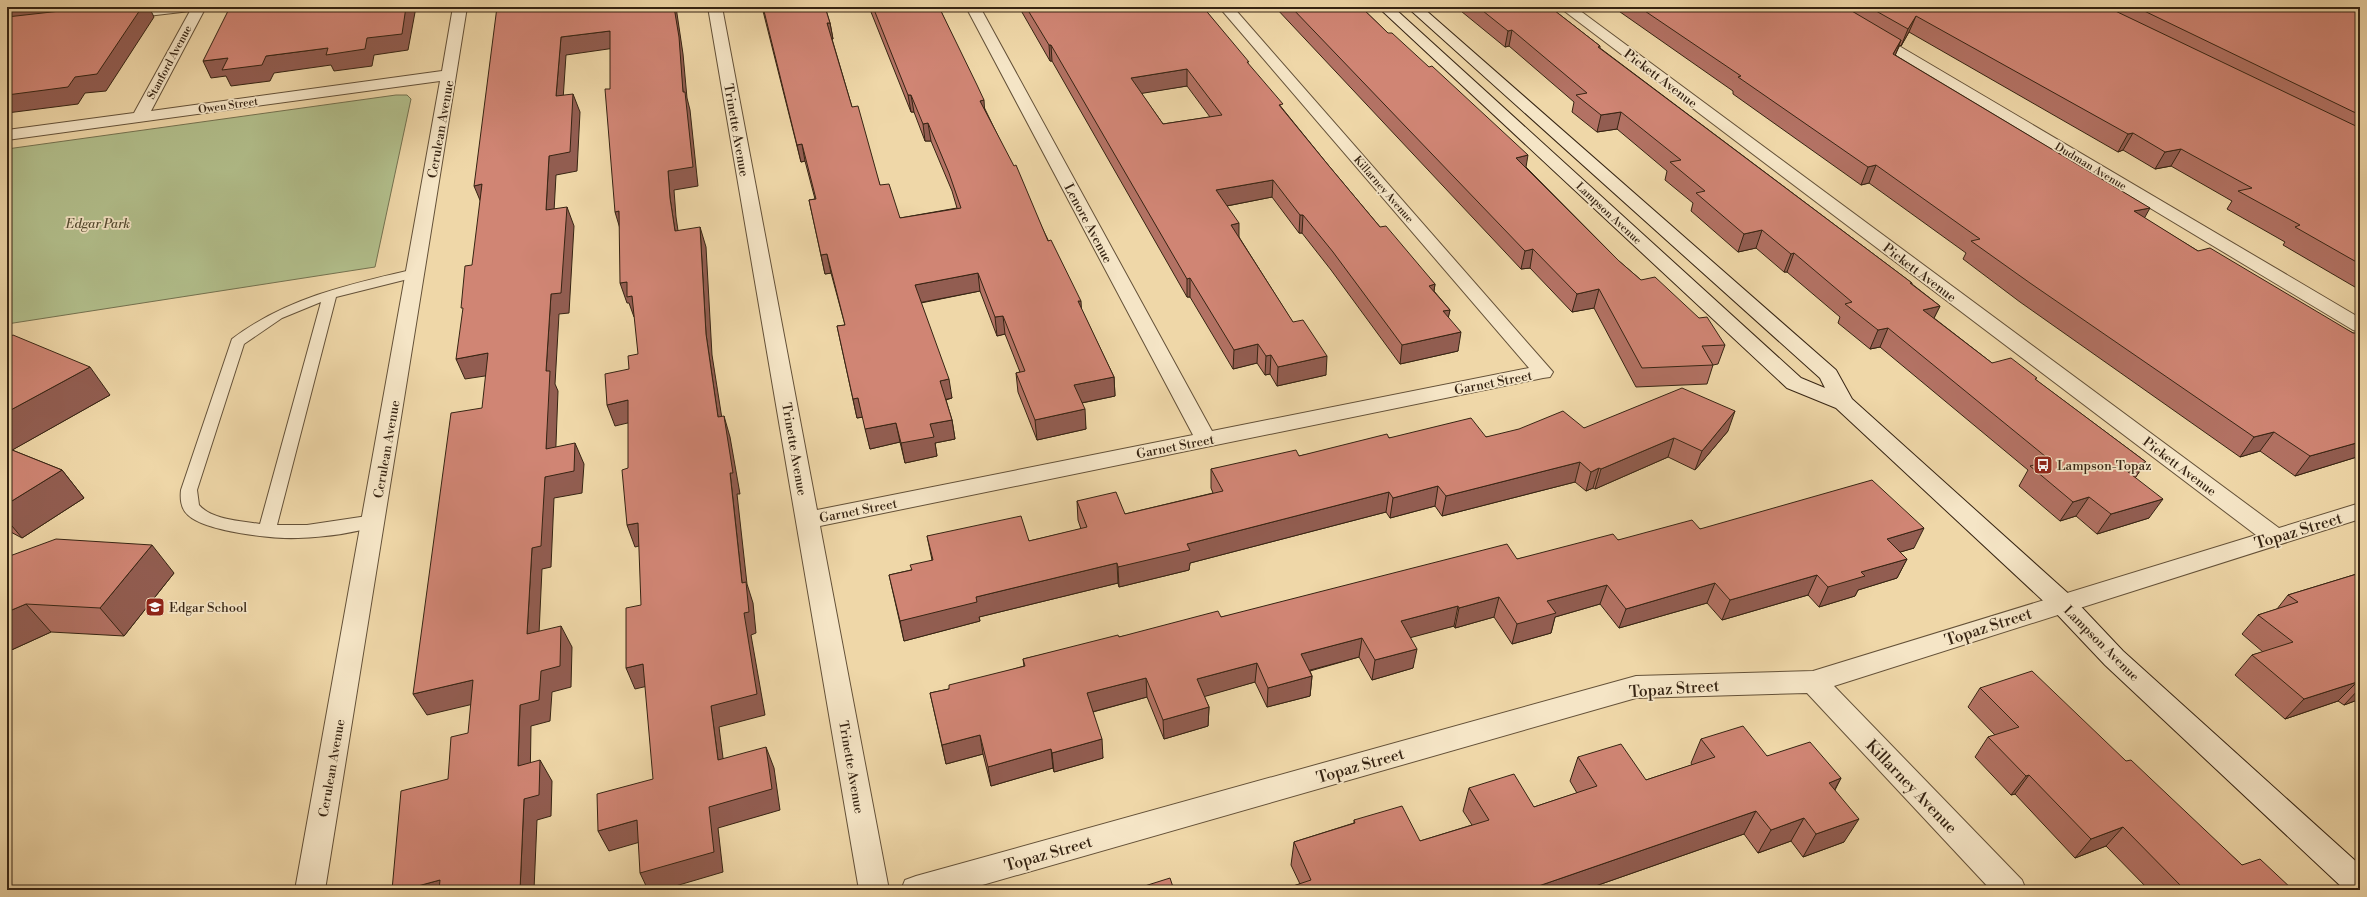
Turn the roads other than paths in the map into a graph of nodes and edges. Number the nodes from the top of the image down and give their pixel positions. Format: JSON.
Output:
{"nodes":[{"id":1,"x":190,"y":7,"type":"edge"},
{"id":2,"x":199,"y":7,"type":"edge"},
{"id":3,"x":460,"y":7,"type":"edge"},
{"id":4,"x":715,"y":7,"type":"edge"},
{"id":5,"x":972,"y":7,"type":"edge"},
{"id":6,"x":1226,"y":7,"type":"edge"},
{"id":7,"x":1385,"y":7,"type":"edge"},
{"id":8,"x":1414,"y":7,"type":"edge"},
{"id":9,"x":1566,"y":7,"type":"edge"},
{"id":10,"x":1823,"y":7,"type":"edge"},
{"id":11,"x":106,"y":17,"type":"edge"},
{"id":12,"x":449,"y":75,"type":"junction"},
{"id":13,"x":140,"y":116,"type":"junction"},
{"id":14,"x":7,"y":135,"type":"edge"},
{"id":15,"x":416,"y":273,"type":"junction"},
{"id":16,"x":330,"y":295,"type":"junction"},
{"id":17,"x":2360,"y":326,"type":"edge"},
{"id":18,"x":1543,"y":372,"type":"joint"},
{"id":19,"x":1843,"y":403,"type":"junction"},
{"id":20,"x":1206,"y":440,"type":"junction"},
{"id":21,"x":2360,"y":511,"type":"edge"},
{"id":22,"x":807,"y":520,"type":"junction"},
{"id":23,"x":374,"y":521,"type":"junction"},
{"id":24,"x":267,"y":531,"type":"junction"},
{"id":25,"x":2275,"y":537,"type":"junction"},
{"id":26,"x":2062,"y":603,"type":"junction"},
{"id":27,"x":1813,"y":682,"type":"junction"},
{"id":28,"x":2360,"y":884,"type":"edge"},
{"id":29,"x":310,"y":890,"type":"edge"},
{"id":30,"x":874,"y":890,"type":"edge"},
{"id":31,"x":916,"y":890,"type":"edge"},
{"id":32,"x":2011,"y":890,"type":"edge"}],
"edges":[{"from":1,"to":11,"type":"street"},
{"from":2,"to":13,"type":"street","name":"Stanford Avenue"},
{"from":3,"to":12,"type":"street","name":"Cerulean Avenue"},
{"from":4,"to":22,"type":"street","name":"Trinette Avenue"},
{"from":5,"to":20,"type":"street","name":"Lenore Avenue"},
{"from":6,"to":18,"type":"street","name":"Killarney Avenue"},
{"from":7,"to":19,"type":"street","name":"Lampson Avenue"},
{"from":8,"to":19,"type":"street","name":"Lampson Avenue"},
{"from":9,"to":25,"type":"street","name":"Pickett Avenue"},
{"from":10,"to":17,"type":"street","name":"Dudman Avenue"},
{"from":12,"to":13,"type":"street","name":"Owen Street"},
{"from":12,"to":15,"type":"street","name":"Cerulean Avenue"},
{"from":13,"to":14,"type":"street","name":"Owen Street"},
{"from":15,"to":16,"type":"lane"},
{"from":15,"to":23,"type":"street","name":"Cerulean Avenue"},
{"from":16,"to":24,"type":"lane"},
{"from":16,"to":24,"type":"lane"},
{"from":18,"to":20,"type":"street","name":"Garnet Street"},
{"from":19,"to":26,"type":"street","name":"Lampson Avenue"},
{"from":20,"to":22,"type":"street","name":"Garnet Street"},
{"from":21,"to":25,"type":"street","name":"Topaz Street"},
{"from":22,"to":30,"type":"street","name":"Trinette Avenue"},
{"from":23,"to":24,"type":"lane"},
{"from":23,"to":29,"type":"street","name":"Cerulean Avenue"},
{"from":25,"to":26,"type":"street","name":"Topaz Street"},
{"from":26,"to":27,"type":"street","name":"Topaz Street"},
{"from":26,"to":28,"type":"street","name":"Lampson Avenue"},
{"from":27,"to":31,"type":"street","name":"Topaz Street"},
{"from":27,"to":32,"type":"street","name":"Killarney Avenue"}]}
